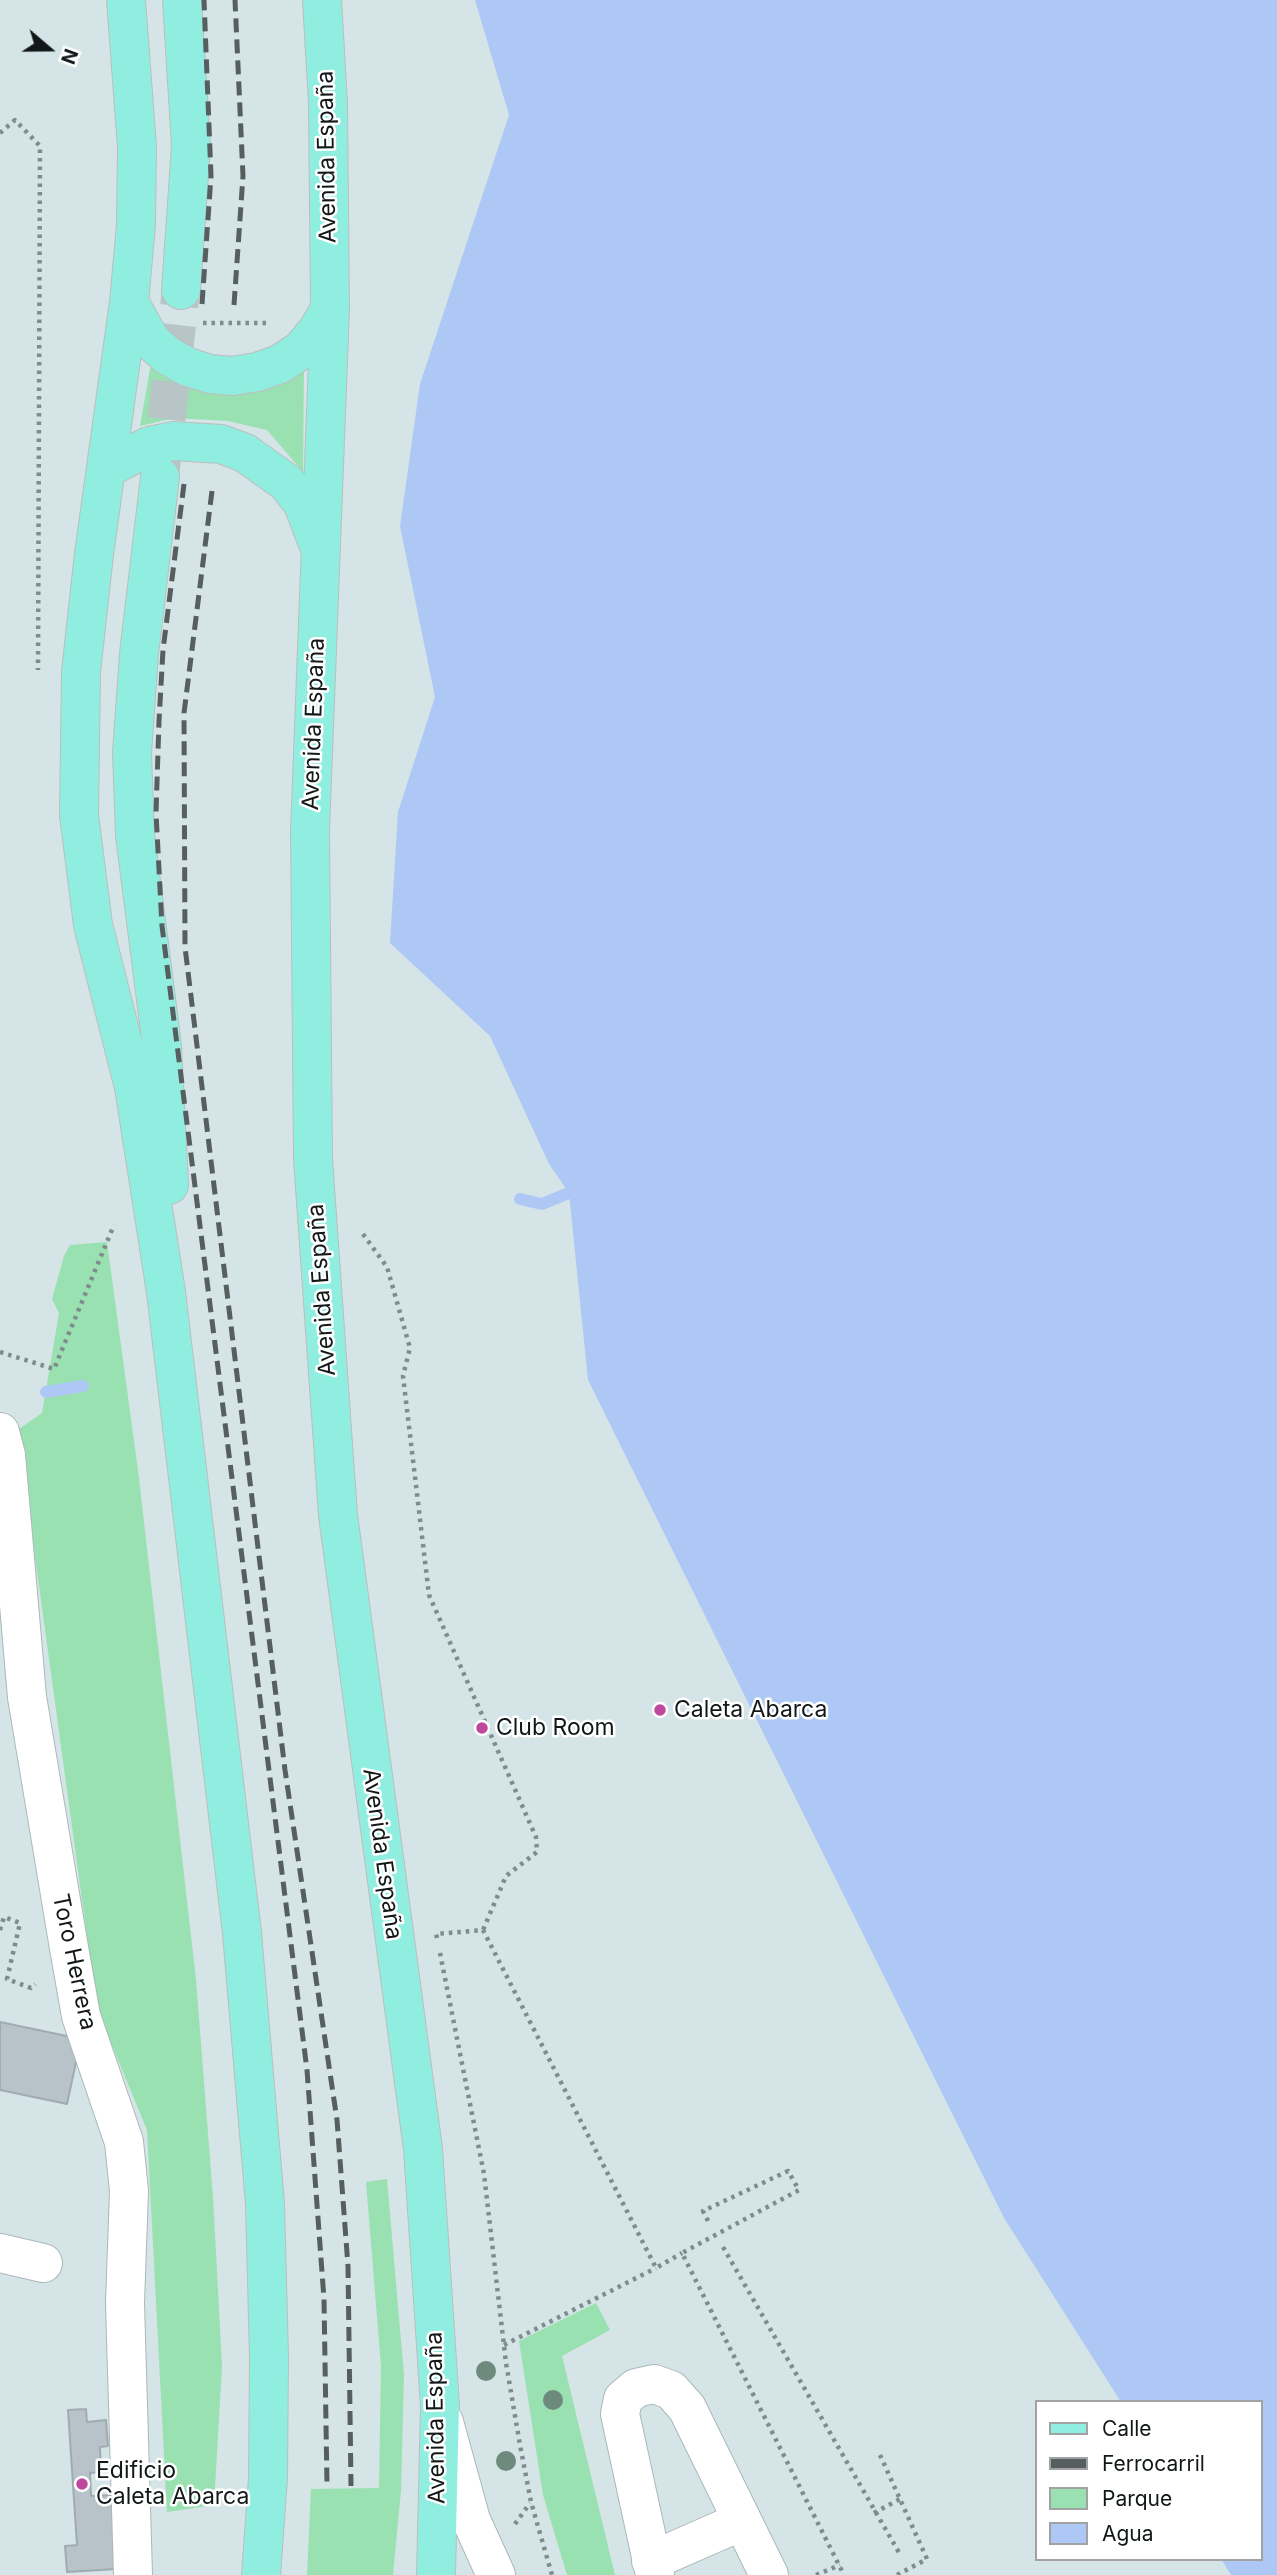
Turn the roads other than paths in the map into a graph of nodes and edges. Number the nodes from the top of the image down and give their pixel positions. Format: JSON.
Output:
{"nodes":[{"id":1,"x":126,"y":0,"type":"edge"},
{"id":2,"x":182,"y":0,"type":"edge"},
{"id":3,"x":322,"y":0,"type":"edge"},
{"id":4,"x":129,"y":302,"type":"junction"},
{"id":5,"x":186,"y":306,"type":"tunnel mouth"},
{"id":6,"x":330,"y":309,"type":"junction"},
{"id":7,"x":106,"y":469,"type":"junction"},
{"id":8,"x":159,"y":477,"type":"tunnel mouth"},
{"id":9,"x":320,"y":553,"type":"junction"},
{"id":10,"x":166,"y":1292,"type":"junction"},
{"id":11,"x":0,"y":1432,"type":"edge"},
{"id":12,"x":0,"y":2253,"type":"edge"},
{"id":13,"x":43,"y":2263,"type":"dead end"},
{"id":14,"x":440,"y":2406,"type":"junction"},
{"id":15,"x":742,"y":2521,"type":"junction"},
{"id":16,"x":653,"y":2568,"type":"edge"},
{"id":17,"x":133,"y":2575,"type":"edge"},
{"id":18,"x":261,"y":2575,"type":"edge"},
{"id":19,"x":436,"y":2575,"type":"edge"},
{"id":20,"x":496,"y":2575,"type":"edge"},
{"id":21,"x":769,"y":2575,"type":"edge"}],
"edges":[{"from":1,"to":4,"type":"main road"},
{"from":2,"to":5,"type":"main road"},
{"from":3,"to":6,"type":"main road","name":"Avenida España"},
{"from":4,"to":6,"type":"main road"},
{"from":4,"to":7,"type":"main road"},
{"from":6,"to":9,"type":"main road","name":"Avenida España"},
{"from":7,"to":9,"type":"main road"},
{"from":7,"to":10,"type":"main road"},
{"from":8,"to":10,"type":"main road"},
{"from":9,"to":14,"type":"main road","name":"Avenida España"},
{"from":10,"to":18,"type":"main road"},
{"from":11,"to":17,"type":"street","name":"Toro Herrera"},
{"from":12,"to":13,"type":"street"},
{"from":14,"to":19,"type":"main road","name":"Avenida España"},
{"from":14,"to":20,"type":"street"},
{"from":15,"to":16,"type":"street"},
{"from":15,"to":16,"type":"street"},
{"from":15,"to":21,"type":"street"}]}
